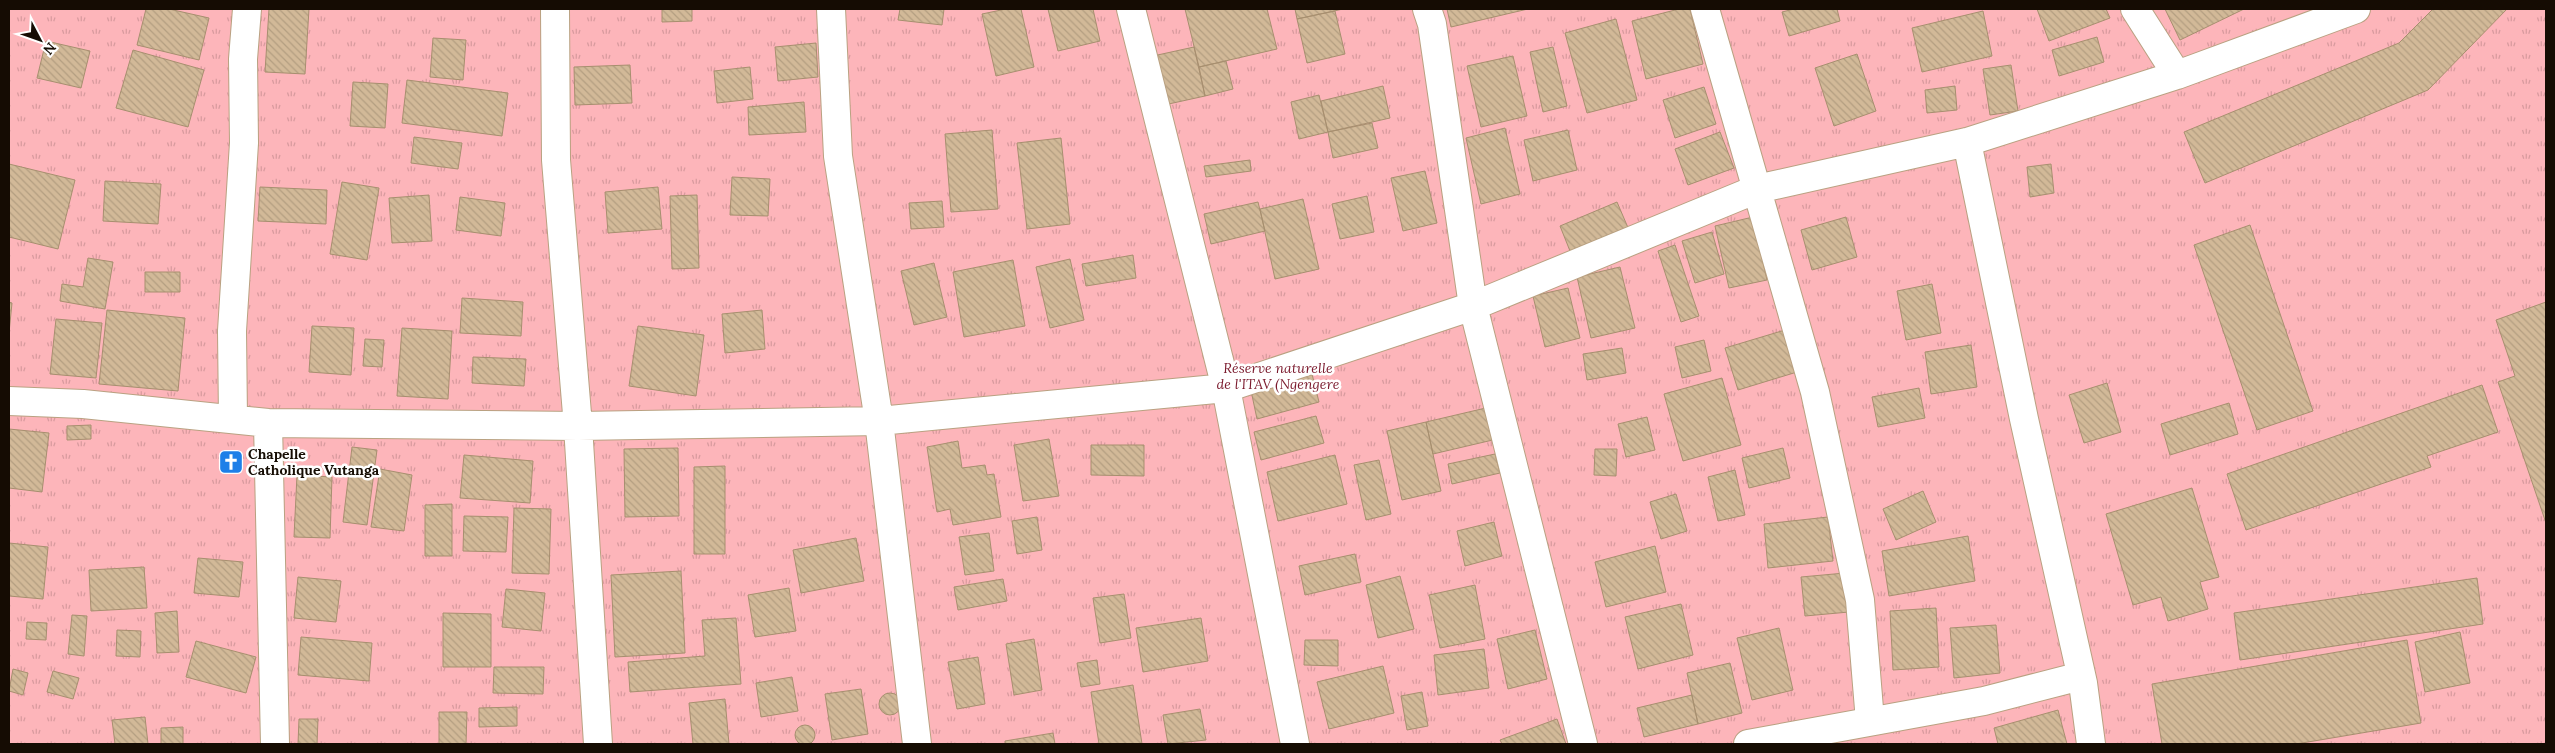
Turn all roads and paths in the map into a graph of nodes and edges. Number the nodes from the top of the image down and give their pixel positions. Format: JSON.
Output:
{"nodes":[{"id":1,"x":247,"y":9,"type":"edge"},
{"id":2,"x":555,"y":9,"type":"edge"},
{"id":3,"x":831,"y":9,"type":"edge"},
{"id":4,"x":1131,"y":9,"type":"edge"},
{"id":5,"x":1427,"y":9,"type":"edge"},
{"id":6,"x":1705,"y":9,"type":"edge"},
{"id":7,"x":2135,"y":9,"type":"edge"},
{"id":8,"x":2356,"y":9,"type":"edge"},
{"id":9,"x":2177,"y":75,"type":"junction"},
{"id":10,"x":1967,"y":142,"type":"junction"},
{"id":11,"x":1757,"y":189,"type":"junction"},
{"id":12,"x":1473,"y":306,"type":"junction"},
{"id":13,"x":1226,"y":388,"type":"junction"},
{"id":14,"x":9,"y":401,"type":"edge"},
{"id":15,"x":233,"y":419,"type":"junction"},
{"id":16,"x":879,"y":421,"type":"junction"},
{"id":17,"x":268,"y":423,"type":"junction"},
{"id":18,"x":578,"y":426,"type":"junction"},
{"id":19,"x":2081,"y":676,"type":"junction"},
{"id":20,"x":1870,"y":721,"type":"junction"},
{"id":21,"x":275,"y":744,"type":"edge"},
{"id":22,"x":598,"y":744,"type":"edge"},
{"id":23,"x":917,"y":744,"type":"edge"},
{"id":24,"x":1295,"y":744,"type":"edge"},
{"id":25,"x":1583,"y":744,"type":"edge"},
{"id":26,"x":1748,"y":744,"type":"edge"},
{"id":27,"x":2091,"y":744,"type":"edge"}],
"edges":[{"from":1,"to":15,"type":"street"},
{"from":2,"to":18,"type":"street"},
{"from":3,"to":16,"type":"street"},
{"from":4,"to":13,"type":"street"},
{"from":5,"to":12,"type":"street"},
{"from":6,"to":11,"type":"street"},
{"from":7,"to":9,"type":"street"},
{"from":8,"to":9,"type":"street"},
{"from":9,"to":10,"type":"street"},
{"from":10,"to":11,"type":"street"},
{"from":10,"to":19,"type":"street"},
{"from":11,"to":12,"type":"street"},
{"from":11,"to":20,"type":"street"},
{"from":12,"to":13,"type":"street"},
{"from":12,"to":25,"type":"street"},
{"from":13,"to":16,"type":"street"},
{"from":13,"to":24,"type":"street"},
{"from":14,"to":15,"type":"street"},
{"from":15,"to":17,"type":"street"},
{"from":16,"to":18,"type":"street"},
{"from":16,"to":23,"type":"street"},
{"from":17,"to":18,"type":"street"},
{"from":17,"to":21,"type":"street"},
{"from":18,"to":22,"type":"street"},
{"from":19,"to":20,"type":"street"},
{"from":19,"to":27,"type":"street"},
{"from":20,"to":26,"type":"street"}]}
